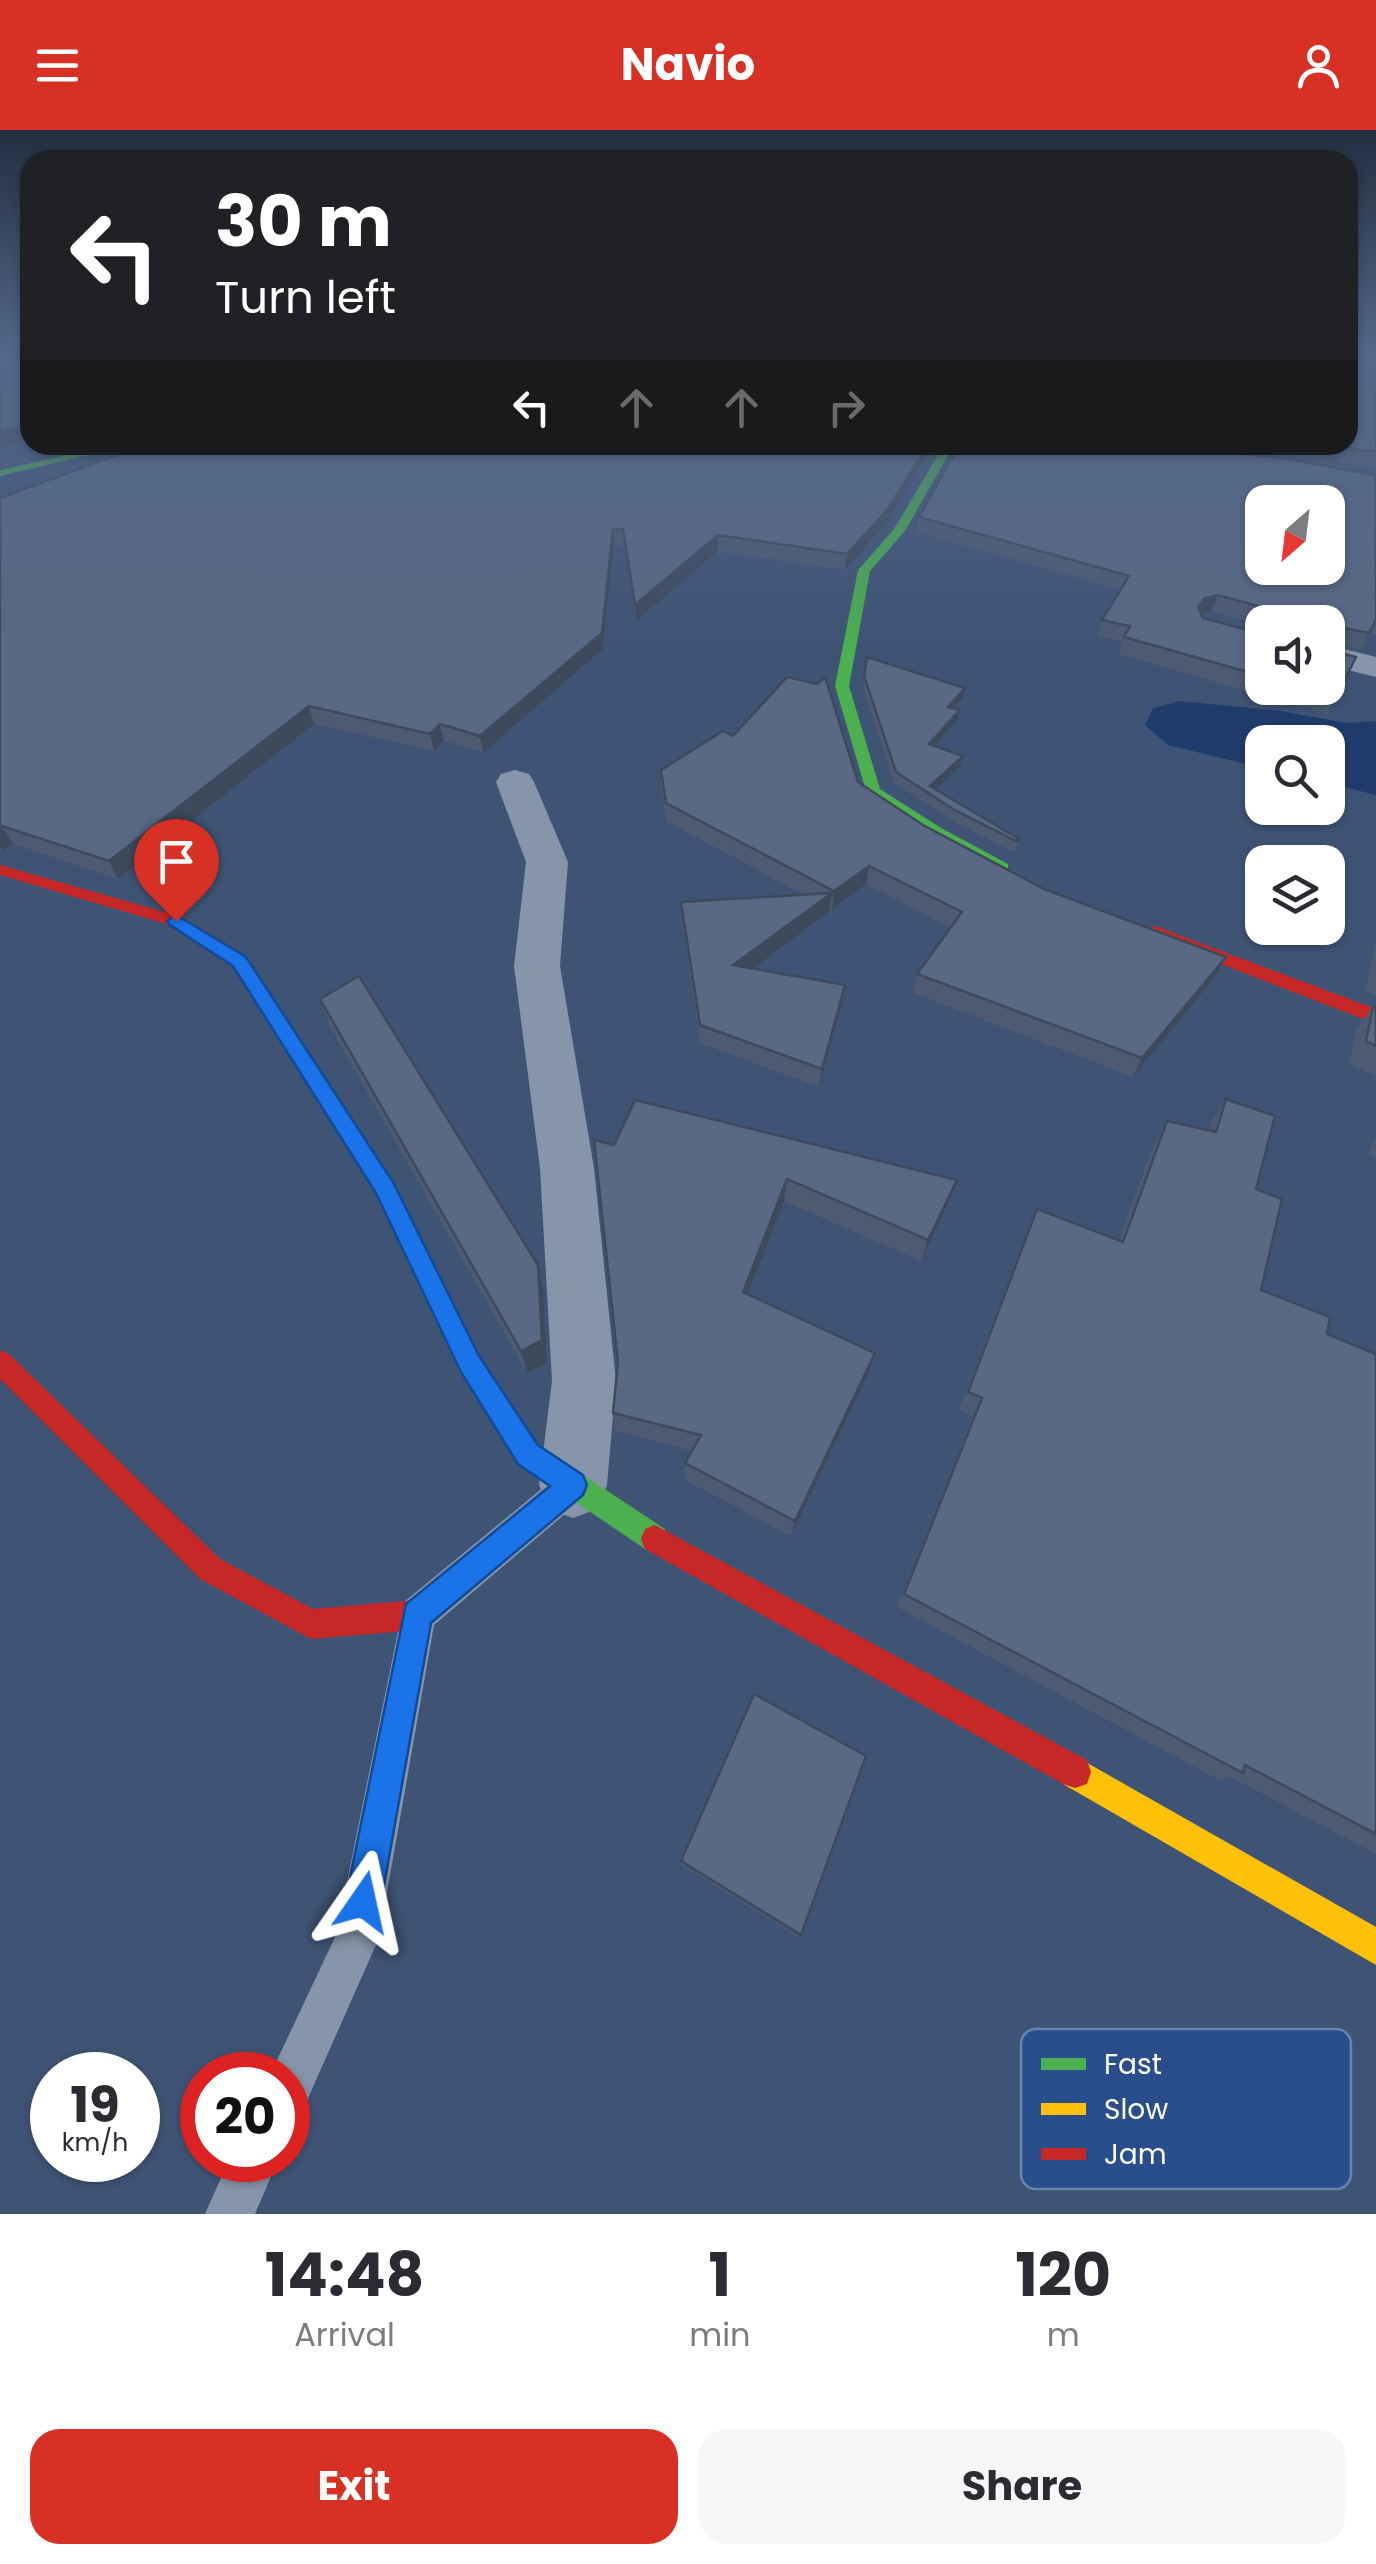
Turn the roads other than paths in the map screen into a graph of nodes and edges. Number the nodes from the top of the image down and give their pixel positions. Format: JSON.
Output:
{"nodes":[{"id":1,"x":81,"y":455,"type":"edge"},
{"id":2,"x":943,"y":455,"type":"edge"},
{"id":3,"x":0,"y":473,"type":"edge"},
{"id":4,"x":1345,"y":660,"type":"edge"},
{"id":5,"x":1376,"y":667,"type":"edge"},
{"id":6,"x":515,"y":782,"type":"dead end"},
{"id":7,"x":0,"y":870,"type":"edge"},
{"id":8,"x":1020,"y":877,"type":"edge"},
{"id":9,"x":1126,"y":922,"type":"edge"},
{"id":10,"x":1376,"y":1017,"type":"edge"},
{"id":11,"x":0,"y":1362,"type":"edge"},
{"id":12,"x":573,"y":1485,"type":"junction"},
{"id":13,"x":417,"y":1615,"type":"junction"},
{"id":14,"x":1376,"y":1947,"type":"edge"},
{"id":15,"x":304,"y":2052,"type":"edge"},
{"id":16,"x":244,"y":2182,"type":"edge"},
{"id":17,"x":230,"y":2214,"type":"edge"}],
"edges":[{"from":1,"to":3,"type":"main road"},
{"from":2,"to":8,"type":"main road"},
{"from":4,"to":5,"type":"street"},
{"from":6,"to":12,"type":"street"},
{"from":7,"to":12,"type":"main road"},
{"from":9,"to":10,"type":"main road"},
{"from":11,"to":13,"type":"main road"},
{"from":12,"to":13,"type":"lane"},
{"from":12,"to":14,"type":"main road"},
{"from":13,"to":15,"type":"lane"},
{"from":16,"to":17,"type":"lane"}]}
